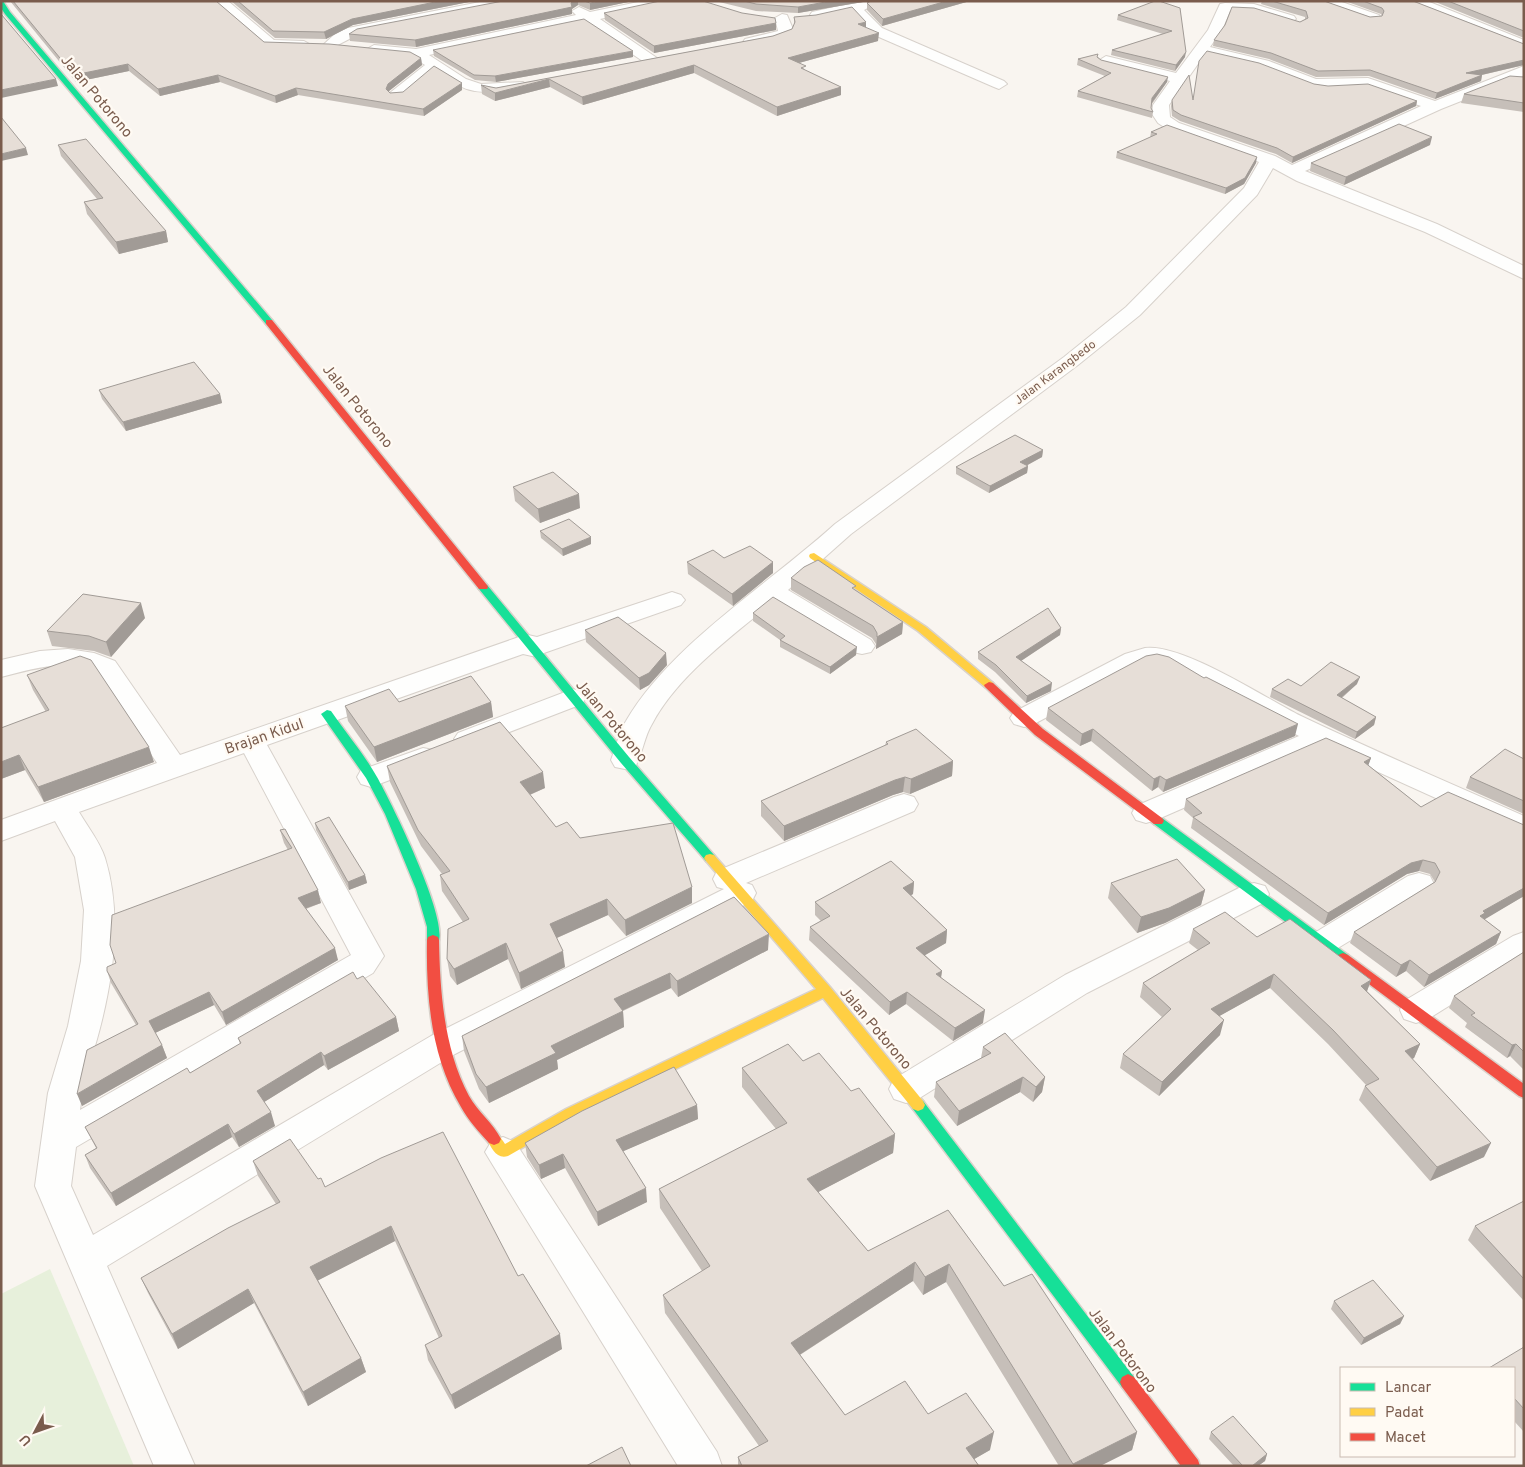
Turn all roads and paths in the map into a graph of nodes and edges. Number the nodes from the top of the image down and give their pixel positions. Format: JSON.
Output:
{"nodes":[{"id":1,"x":219,"y":1,"type":"edge"},
{"id":2,"x":508,"y":1,"type":"edge"},
{"id":3,"x":566,"y":1,"type":"edge"},
{"id":4,"x":664,"y":1,"type":"edge"},
{"id":5,"x":874,"y":1,"type":"edge"},
{"id":6,"x":1248,"y":1,"type":"edge"},
{"id":7,"x":1325,"y":1,"type":"edge"},
{"id":8,"x":1414,"y":1,"type":"edge"},
{"id":9,"x":1218,"y":5,"type":"junction"},
{"id":10,"x":856,"y":8,"type":"junction"},
{"id":11,"x":3,"y":10,"type":"edge"},
{"id":12,"x":586,"y":17,"type":"junction"},
{"id":13,"x":766,"y":18,"type":"edge"},
{"id":14,"x":782,"y":18,"type":"junction"},
{"id":15,"x":1374,"y":18,"type":"edge"},
{"id":16,"x":1299,"y":22,"type":"edge"},
{"id":17,"x":740,"y":44,"type":"edge"},
{"id":18,"x":330,"y":45,"type":"junction"},
{"id":19,"x":1524,"y":45,"type":"edge"},
{"id":20,"x":1202,"y":49,"type":"junction"},
{"id":21,"x":416,"y":52,"type":"junction"},
{"id":22,"x":1106,"y":61,"type":"edge"},
{"id":23,"x":434,"y":65,"type":"junction"},
{"id":24,"x":626,"y":65,"type":"edge"},
{"id":25,"x":1524,"y":70,"type":"edge"},
{"id":26,"x":1180,"y":79,"type":"junction"},
{"id":27,"x":533,"y":82,"type":"edge"},
{"id":28,"x":999,"y":84,"type":"dead end"},
{"id":29,"x":397,"y":96,"type":"edge"},
{"id":30,"x":1435,"y":106,"type":"junction"},
{"id":31,"x":1269,"y":160,"type":"junction"},
{"id":32,"x":1292,"y":171,"type":"junction"},
{"id":33,"x":1524,"y":273,"type":"edge"},
{"id":34,"x":814,"y":556,"type":"junction"},
{"id":35,"x":771,"y":590,"type":"junction"},
{"id":36,"x":672,"y":600,"type":"dead end"},
{"id":37,"x":530,"y":646,"type":"junction"},
{"id":38,"x":862,"y":646,"type":"dead end"},
{"id":39,"x":1,"y":669,"type":"edge"},
{"id":40,"x":573,"y":698,"type":"junction"},
{"id":41,"x":326,"y":714,"type":"junction"},
{"id":42,"x":1024,"y":718,"type":"junction"},
{"id":43,"x":1322,"y":737,"type":"junction"},
{"id":44,"x":251,"y":740,"type":"junction"},
{"id":45,"x":625,"y":760,"type":"junction"},
{"id":46,"x":174,"y":767,"type":"junction"},
{"id":47,"x":371,"y":777,"type":"junction"},
{"id":48,"x":904,"y":804,"type":"dead end"},
{"id":49,"x":62,"y":807,"type":"junction"},
{"id":50,"x":1146,"y":813,"type":"junction"},
{"id":51,"x":1524,"y":828,"type":"edge"},
{"id":52,"x":1,"y":831,"type":"edge"},
{"id":53,"x":1419,"y":884,"type":"dead end"},
{"id":54,"x":734,"y":886,"type":"junction"},
{"id":55,"x":1254,"y":894,"type":"junction"},
{"id":56,"x":1322,"y":943,"type":"junction"},
{"id":57,"x":1524,"y":944,"type":"edge"},
{"id":58,"x":825,"y":991,"type":"junction"},
{"id":59,"x":1416,"y":1010,"type":"junction"},
{"id":60,"x":443,"y":1045,"type":"junction"},
{"id":61,"x":906,"y":1089,"type":"junction"},
{"id":62,"x":1524,"y":1092,"type":"edge"},
{"id":63,"x":60,"y":1138,"type":"junction"},
{"id":64,"x":503,"y":1152,"type":"junction"},
{"id":65,"x":84,"y":1260,"type":"junction"},
{"id":66,"x":175,"y":1466,"type":"edge"},
{"id":67,"x":702,"y":1466,"type":"edge"},
{"id":68,"x":1192,"y":1466,"type":"edge"}],
"edges":[{"from":1,"to":18,"type":"street"},
{"from":2,"to":18,"type":"street"},
{"from":3,"to":12,"type":"street"},
{"from":4,"to":12,"type":"street"},
{"from":5,"to":10,"type":"street"},
{"from":6,"to":9,"type":"street"},
{"from":7,"to":15,"type":"street"},
{"from":8,"to":19,"type":"street"},
{"from":9,"to":16,"type":"street"},
{"from":9,"to":20,"type":"street"},
{"from":10,"to":14,"type":"street"},
{"from":10,"to":28,"type":"street"},
{"from":11,"to":37,"type":"street","name":"Jalan Potorono"},
{"from":12,"to":21,"type":"street"},
{"from":12,"to":24,"type":"street"},
{"from":13,"to":14,"type":"street"},
{"from":14,"to":17,"type":"street"},
{"from":18,"to":21,"type":"street"},
{"from":20,"to":26,"type":"street"},
{"from":20,"to":30,"type":"street"},
{"from":21,"to":23,"type":"street"},
{"from":22,"to":26,"type":"street"},
{"from":23,"to":27,"type":"street"},
{"from":23,"to":29,"type":"street"},
{"from":25,"to":30,"type":"street"},
{"from":26,"to":31,"type":"street"},
{"from":30,"to":32,"type":"street"},
{"from":31,"to":32,"type":"street"},
{"from":31,"to":34,"type":"street","name":"Jalan Karangbedo"},
{"from":32,"to":33,"type":"street"},
{"from":34,"to":35,"type":"street","name":"Jalan Karangbedo"},
{"from":34,"to":42,"type":"street"},
{"from":35,"to":38,"type":"street"},
{"from":35,"to":45,"type":"street","name":"Jalan Karangbedo"},
{"from":36,"to":37,"type":"street","name":"Brajan Kidul"},
{"from":37,"to":40,"type":"street","name":"Jalan Potorono"},
{"from":37,"to":41,"type":"street","name":"Brajan Kidul"},
{"from":39,"to":46,"type":"street"},
{"from":40,"to":45,"type":"street","name":"Jalan Potorono"},
{"from":40,"to":47,"type":"street"},
{"from":41,"to":44,"type":"street","name":"Brajan Kidul"},
{"from":41,"to":47,"type":"street"},
{"from":42,"to":43,"type":"street"},
{"from":42,"to":50,"type":"street"},
{"from":43,"to":50,"type":"street"},
{"from":43,"to":51,"type":"street"},
{"from":44,"to":46,"type":"street","name":"Brajan Kidul"},
{"from":44,"to":63,"type":"street"},
{"from":45,"to":54,"type":"street","name":"Jalan Potorono"},
{"from":46,"to":49,"type":"street","name":"Brajan Kidul"},
{"from":47,"to":60,"type":"street"},
{"from":48,"to":54,"type":"street"},
{"from":49,"to":52,"type":"street","name":"Brajan Kidul"},
{"from":49,"to":63,"type":"street"},
{"from":50,"to":55,"type":"street"},
{"from":53,"to":56,"type":"street"},
{"from":54,"to":58,"type":"street","name":"Jalan Potorono"},
{"from":54,"to":60,"type":"street"},
{"from":55,"to":56,"type":"street"},
{"from":55,"to":61,"type":"street"},
{"from":56,"to":59,"type":"street"},
{"from":57,"to":59,"type":"street"},
{"from":58,"to":61,"type":"street","name":"Jalan Potorono"},
{"from":58,"to":64,"type":"street"},
{"from":59,"to":62,"type":"street"},
{"from":60,"to":64,"type":"street"},
{"from":60,"to":65,"type":"street"},
{"from":61,"to":68,"type":"street","name":"Jalan Potorono"},
{"from":63,"to":65,"type":"street"},
{"from":64,"to":67,"type":"street"},
{"from":65,"to":66,"type":"street"}]}
